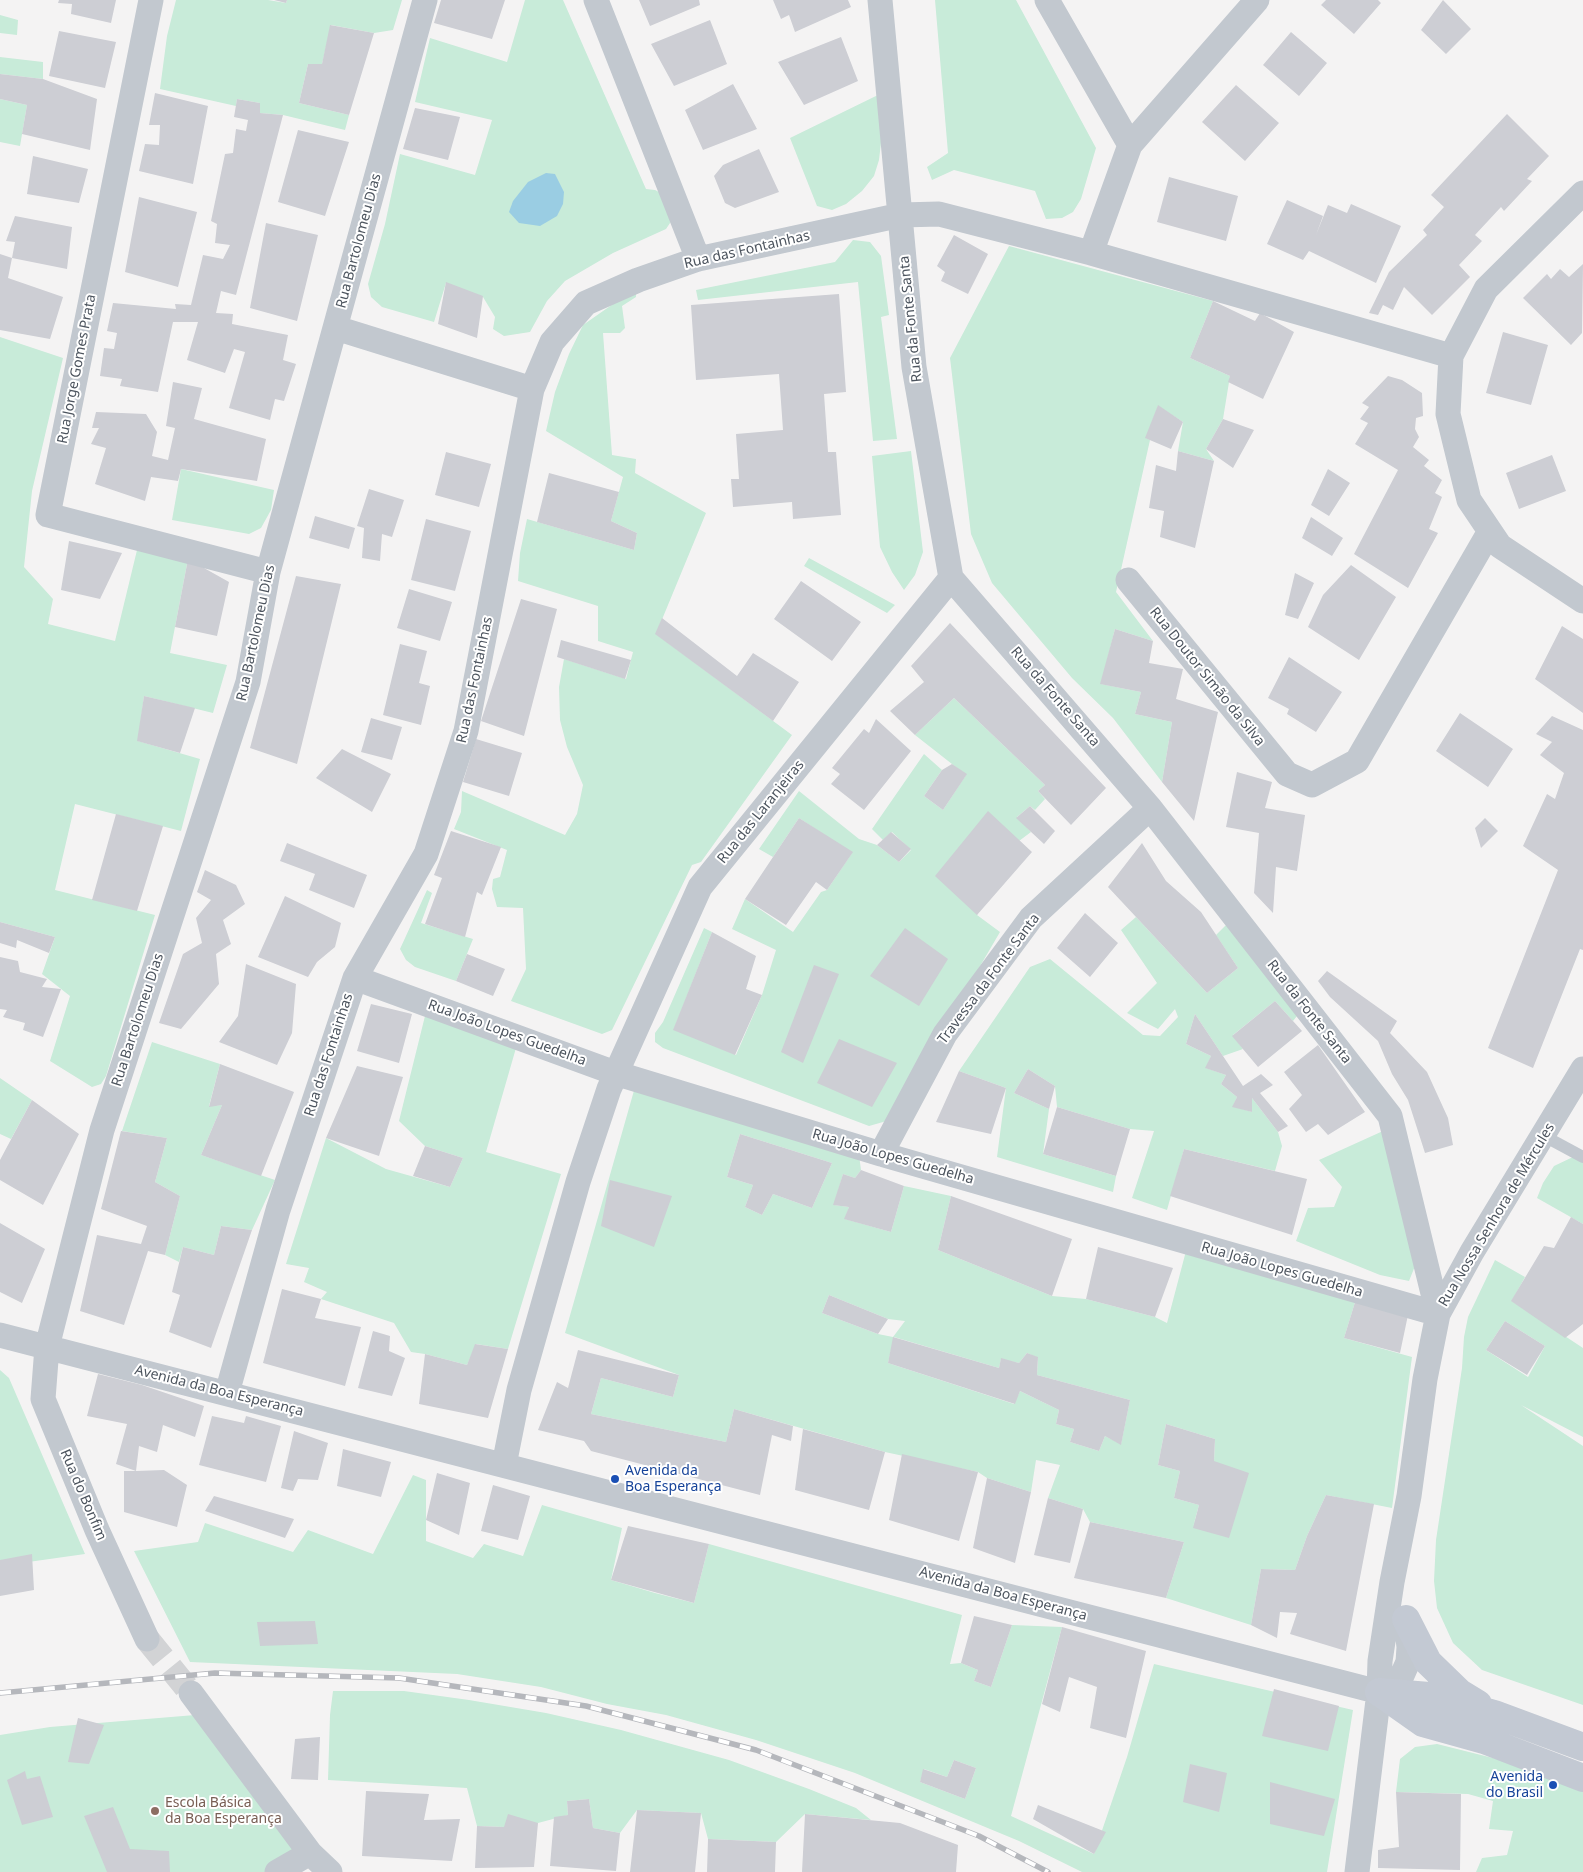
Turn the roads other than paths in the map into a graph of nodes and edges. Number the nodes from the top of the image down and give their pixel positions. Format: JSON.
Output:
{"nodes":[{"id":1,"x":151,"y":0,"type":"edge"},
{"id":2,"x":425,"y":0,"type":"edge"},
{"id":3,"x":596,"y":0,"type":"edge"},
{"id":4,"x":880,"y":0,"type":"edge"},
{"id":5,"x":1047,"y":0,"type":"edge"},
{"id":6,"x":1257,"y":0,"type":"edge"},
{"id":7,"x":1130,"y":145,"type":"junction"},
{"id":8,"x":1583,"y":194,"type":"edge"},
{"id":9,"x":901,"y":215,"type":"junction"},
{"id":10,"x":1091,"y":253,"type":"junction"},
{"id":11,"x":698,"y":259,"type":"junction"},
{"id":12,"x":336,"y":328,"type":"junction"},
{"id":13,"x":1451,"y":356,"type":"junction"},
{"id":14,"x":532,"y":389,"type":"junction"},
{"id":15,"x":1490,"y":531,"type":"junction"},
{"id":16,"x":268,"y":572,"type":"junction"},
{"id":17,"x":951,"y":578,"type":"junction"},
{"id":18,"x":1128,"y":580,"type":"dead end"},
{"id":19,"x":1583,"y":601,"type":"edge"},
{"id":20,"x":1150,"y":808,"type":"junction"},
{"id":21,"x":355,"y":978,"type":"junction"},
{"id":22,"x":1583,"y":1069,"type":"edge"},
{"id":23,"x":615,"y":1073,"type":"junction"},
{"id":24,"x":1544,"y":1136,"type":"junction"},
{"id":25,"x":880,"y":1154,"type":"junction"},
{"id":26,"x":1583,"y":1157,"type":"edge"},
{"id":27,"x":1438,"y":1314,"type":"junction"},
{"id":28,"x":0,"y":1335,"type":"edge"},
{"id":29,"x":47,"y":1347,"type":"junction"},
{"id":30,"x":227,"y":1393,"type":"junction"},
{"id":31,"x":504,"y":1465,"type":"junction"},
{"id":32,"x":1400,"y":1544,"type":"junction"},
{"id":33,"x":1406,"y":1620,"type":"junction"},
{"id":34,"x":147,"y":1639,"type":"tunnel mouth"},
{"id":35,"x":1379,"y":1692,"type":"junction"},
{"id":36,"x":191,"y":1693,"type":"tunnel mouth"},
{"id":37,"x":1494,"y":1714,"type":"junction"},
{"id":38,"x":1583,"y":1747,"type":"edge"},
{"id":39,"x":1583,"y":1778,"type":"edge"},
{"id":40,"x":310,"y":1853,"type":"junction"},
{"id":41,"x":277,"y":1872,"type":"edge"},
{"id":42,"x":330,"y":1872,"type":"edge"},
{"id":43,"x":1357,"y":1872,"type":"edge"}],
"edges":[{"from":1,"to":16,"type":"street","name":"Rua Jorge Gomes Prata"},
{"from":2,"to":12,"type":"street","name":"Rua Bartolomeu Dias"},
{"from":3,"to":11,"type":"street"},
{"from":4,"to":9,"type":"street","name":"Rua da Fonte Santa"},
{"from":5,"to":7,"type":"street"},
{"from":6,"to":7,"type":"street"},
{"from":7,"to":10,"type":"street"},
{"from":8,"to":13,"type":"street"},
{"from":9,"to":10,"type":"street","name":"Rua das Fontainhas"},
{"from":9,"to":11,"type":"street","name":"Rua das Fontainhas"},
{"from":9,"to":17,"type":"street","name":"Rua da Fonte Santa"},
{"from":10,"to":13,"type":"street","name":"Rua das Fontainhas"},
{"from":11,"to":14,"type":"street","name":"Rua das Fontainhas"},
{"from":12,"to":14,"type":"street"},
{"from":12,"to":16,"type":"street","name":"Rua Bartolomeu Dias"},
{"from":13,"to":15,"type":"street"},
{"from":14,"to":21,"type":"street","name":"Rua das Fontainhas"},
{"from":15,"to":18,"type":"street","name":"Rua Doutor Simão da Silva"},
{"from":15,"to":19,"type":"street"},
{"from":16,"to":29,"type":"street","name":"Rua Bartolomeu Dias"},
{"from":17,"to":20,"type":"street","name":"Rua da Fonte Santa"},
{"from":17,"to":23,"type":"street","name":"Rua das Laranjeiras"},
{"from":20,"to":25,"type":"street","name":"Travessa da Fonte Santa"},
{"from":20,"to":27,"type":"street","name":"Rua da Fonte Santa"},
{"from":21,"to":23,"type":"street","name":"Rua João Lopes Guedelha"},
{"from":21,"to":30,"type":"street","name":"Rua das Fontainhas"},
{"from":22,"to":24,"type":"street","name":"Rua Nossa Senhora de Mércules"},
{"from":23,"to":25,"type":"street","name":"Rua João Lopes Guedelha"},
{"from":23,"to":31,"type":"street","name":"Rua das Laranjeiras"},
{"from":24,"to":26,"type":"lane"},
{"from":24,"to":27,"type":"street","name":"Rua Nossa Senhora de Mércules"},
{"from":25,"to":27,"type":"street","name":"Rua João Lopes Guedelha"},
{"from":27,"to":32,"type":"street","name":"Rua Nossa Senhora de Mércules"},
{"from":28,"to":29,"type":"street","name":"Avenida da Boa Esperança"},
{"from":29,"to":30,"type":"street","name":"Avenida da Boa Esperança"},
{"from":29,"to":34,"type":"street","name":"Rua do Bonfim"},
{"from":30,"to":31,"type":"street","name":"Avenida da Boa Esperança"},
{"from":31,"to":35,"type":"street","name":"Avenida da Boa Esperança"},
{"from":32,"to":33,"type":"street","name":"Rua Nossa Senhora de Mércules"},
{"from":32,"to":35,"type":"street","name":"Rua Nossa Senhora de Mércules"},
{"from":33,"to":35,"type":"street","name":"Rua Nossa Senhora de Mércules"},
{"from":33,"to":37,"type":"main road"},
{"from":35,"to":37,"type":"main road"},
{"from":35,"to":39,"type":"main road"},
{"from":35,"to":43,"type":"street","name":"Rua Nossa Senhora de Mércules"},
{"from":36,"to":40,"type":"street"},
{"from":37,"to":38,"type":"main road"},
{"from":40,"to":41,"type":"street"},
{"from":40,"to":42,"type":"street"}]}
